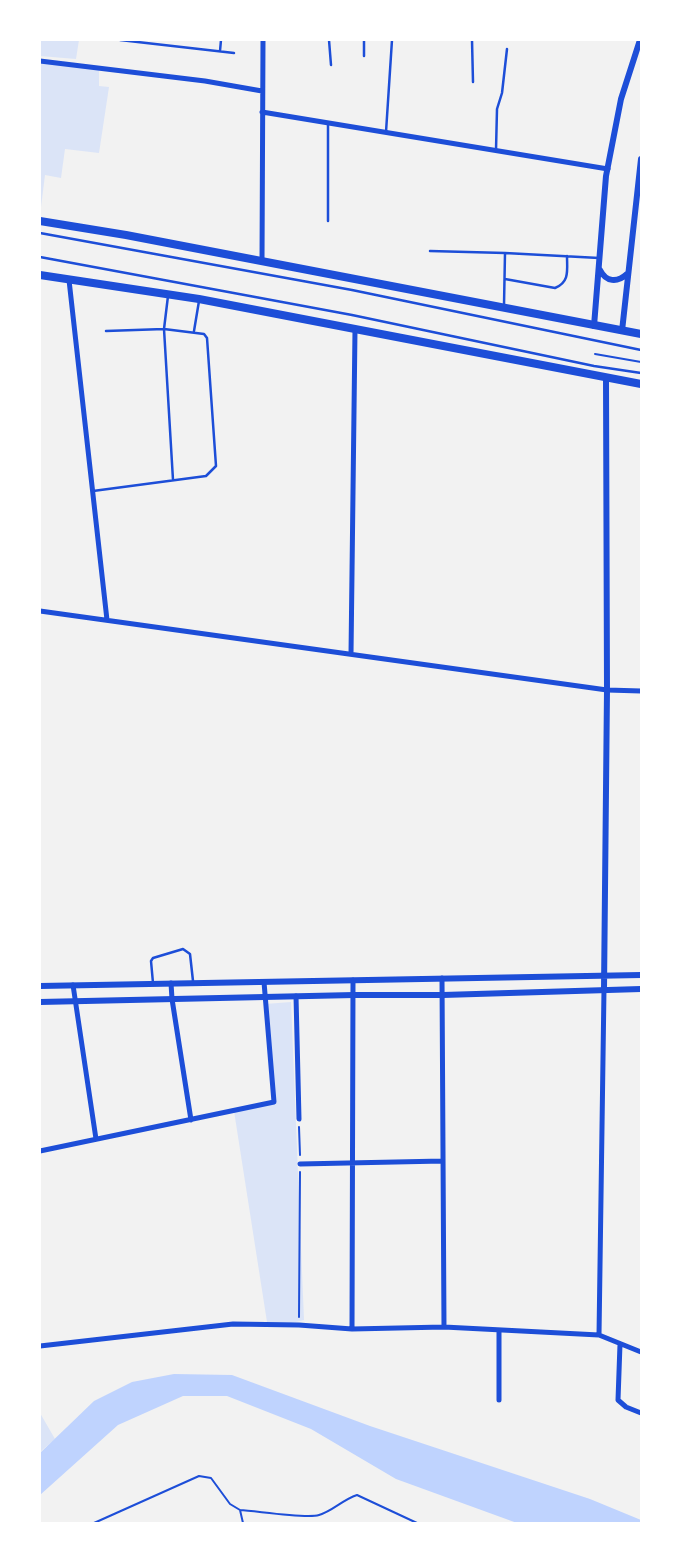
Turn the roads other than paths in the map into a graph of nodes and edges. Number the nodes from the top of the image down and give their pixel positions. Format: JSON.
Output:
{"nodes":[{"id":1,"x":120,"y":40,"type":"edge"},
{"id":2,"x":221,"y":40,"type":"edge"},
{"id":3,"x":263,"y":40,"type":"edge"},
{"id":4,"x":329,"y":40,"type":"edge"},
{"id":5,"x":364,"y":40,"type":"edge"},
{"id":6,"x":392,"y":40,"type":"edge"},
{"id":7,"x":472,"y":40,"type":"edge"},
{"id":8,"x":640,"y":40,"type":"edge"},
{"id":9,"x":507,"y":49,"type":"dead end"},
{"id":10,"x":220,"y":51,"type":"junction"},
{"id":11,"x":234,"y":53,"type":"dead end"},
{"id":12,"x":364,"y":56,"type":"dead end"},
{"id":13,"x":40,"y":61,"type":"edge"},
{"id":14,"x":331,"y":65,"type":"dead end"},
{"id":15,"x":473,"y":82,"type":"dead end"},
{"id":16,"x":262,"y":91,"type":"junction"},
{"id":17,"x":262,"y":112,"type":"junction"},
{"id":18,"x":328,"y":123,"type":"junction"},
{"id":19,"x":386,"y":132,"type":"junction"},
{"id":20,"x":496,"y":150,"type":"junction"},
{"id":21,"x":641,"y":159,"type":"edge"},
{"id":22,"x":608,"y":169,"type":"junction"},
{"id":23,"x":328,"y":221,"type":"dead end"},
{"id":24,"x":40,"y":222,"type":"edge"},
{"id":25,"x":40,"y":233,"type":"edge"},
{"id":26,"x":430,"y":251,"type":"dead end"},
{"id":27,"x":505,"y":252,"type":"junction"},
{"id":28,"x":567,"y":256,"type":"junction"},
{"id":29,"x":40,"y":257,"type":"edge"},
{"id":30,"x":601,"y":258,"type":"junction"},
{"id":31,"x":262,"y":261,"type":"junction"},
{"id":32,"x":600,"y":268,"type":"junction"},
{"id":33,"x":627,"y":274,"type":"junction"},
{"id":34,"x":40,"y":275,"type":"edge"},
{"id":35,"x":505,"y":279,"type":"junction"},
{"id":36,"x":69,"y":280,"type":"junction"},
{"id":37,"x":168,"y":294,"type":"junction"},
{"id":38,"x":199,"y":299,"type":"junction"},
{"id":39,"x":504,"y":308,"type":"junction"},
{"id":40,"x":594,"y":326,"type":"junction"},
{"id":41,"x":164,"y":329,"type":"junction"},
{"id":42,"x":355,"y":330,"type":"junction"},
{"id":43,"x":106,"y":331,"type":"dead end"},
{"id":44,"x":194,"y":331,"type":"junction"},
{"id":45,"x":622,"y":331,"type":"junction"},
{"id":46,"x":641,"y":334,"type":"edge"},
{"id":47,"x":641,"y":350,"type":"edge"},
{"id":48,"x":641,"y":373,"type":"edge"},
{"id":49,"x":606,"y":378,"type":"junction"},
{"id":50,"x":641,"y":384,"type":"edge"},
{"id":51,"x":173,"y":480,"type":"junction"},
{"id":52,"x":93,"y":491,"type":"junction"},
{"id":53,"x":40,"y":611,"type":"edge"},
{"id":54,"x":107,"y":620,"type":"junction"},
{"id":55,"x":351,"y":654,"type":"junction"},
{"id":56,"x":607,"y":690,"type":"junction"},
{"id":57,"x":641,"y":691,"type":"edge"},
{"id":58,"x":641,"y":975,"type":"edge"},
{"id":59,"x":604,"y":976,"type":"junction"},
{"id":60,"x":442,"y":978,"type":"junction"},
{"id":61,"x":353,"y":980,"type":"junction"},
{"id":62,"x":264,"y":982,"type":"junction"},
{"id":63,"x":171,"y":983,"type":"junction"},
{"id":64,"x":193,"y":983,"type":"junction"},
{"id":65,"x":153,"y":984,"type":"junction"},
{"id":66,"x":73,"y":985,"type":"junction"},
{"id":67,"x":40,"y":986,"type":"edge"},
{"id":68,"x":604,"y":989,"type":"junction"},
{"id":69,"x":641,"y":989,"type":"edge"},
{"id":70,"x":354,"y":995,"type":"junction"},
{"id":71,"x":443,"y":995,"type":"junction"},
{"id":72,"x":296,"y":996,"type":"junction"},
{"id":73,"x":264,"y":997,"type":"junction"},
{"id":74,"x":172,"y":999,"type":"junction"},
{"id":75,"x":75,"y":1001,"type":"junction"},
{"id":76,"x":40,"y":1002,"type":"edge"},
{"id":77,"x":299,"y":1119,"type":"road end"},
{"id":78,"x":191,"y":1120,"type":"junction"},
{"id":79,"x":96,"y":1139,"type":"junction"},
{"id":80,"x":40,"y":1151,"type":"edge"},
{"id":81,"x":443,"y":1161,"type":"junction"},
{"id":82,"x":354,"y":1162,"type":"junction"},
{"id":83,"x":300,"y":1164,"type":"road end"},
{"id":84,"x":444,"y":1327,"type":"junction"},
{"id":85,"x":352,"y":1329,"type":"junction"},
{"id":86,"x":499,"y":1330,"type":"junction"},
{"id":87,"x":599,"y":1335,"type":"junction"},
{"id":88,"x":620,"y":1344,"type":"junction"},
{"id":89,"x":40,"y":1346,"type":"edge"},
{"id":90,"x":641,"y":1352,"type":"edge"},
{"id":91,"x":499,"y":1400,"type":"dead end"},
{"id":92,"x":641,"y":1413,"type":"edge"}],
"edges":[{"from":1,"to":10,"type":"lane"},
{"from":2,"to":10,"type":"lane"},
{"from":3,"to":16,"type":"street"},
{"from":4,"to":14,"type":"lane"},
{"from":5,"to":12,"type":"lane"},
{"from":6,"to":19,"type":"lane"},
{"from":7,"to":15,"type":"lane"},
{"from":8,"to":22,"type":"street"},
{"from":9,"to":20,"type":"lane"},
{"from":10,"to":11,"type":"lane"},
{"from":13,"to":16,"type":"street"},
{"from":16,"to":17,"type":"street"},
{"from":17,"to":18,"type":"street"},
{"from":17,"to":31,"type":"street"},
{"from":18,"to":19,"type":"street"},
{"from":18,"to":23,"type":"lane"},
{"from":19,"to":20,"type":"street"},
{"from":20,"to":22,"type":"street"},
{"from":21,"to":33,"type":"street"},
{"from":22,"to":30,"type":"street"},
{"from":24,"to":31,"type":"main road"},
{"from":25,"to":47,"type":"lane"},
{"from":26,"to":27,"type":"lane"},
{"from":27,"to":28,"type":"lane"},
{"from":27,"to":35,"type":"lane"},
{"from":28,"to":30,"type":"lane"},
{"from":28,"to":35,"type":"lane"},
{"from":29,"to":48,"type":"lane"},
{"from":30,"to":32,"type":"street"},
{"from":31,"to":39,"type":"main road"},
{"from":32,"to":33,"type":"street"},
{"from":32,"to":40,"type":"street"},
{"from":33,"to":45,"type":"street"},
{"from":34,"to":36,"type":"main road"},
{"from":35,"to":39,"type":"lane"},
{"from":36,"to":37,"type":"main road"},
{"from":36,"to":52,"type":"street"},
{"from":37,"to":38,"type":"main road"},
{"from":37,"to":41,"type":"lane"},
{"from":38,"to":42,"type":"main road"},
{"from":38,"to":44,"type":"lane"},
{"from":39,"to":40,"type":"main road"},
{"from":40,"to":45,"type":"main road"},
{"from":41,"to":43,"type":"lane"},
{"from":41,"to":44,"type":"lane"},
{"from":41,"to":51,"type":"lane"},
{"from":42,"to":49,"type":"main road"},
{"from":42,"to":55,"type":"street"},
{"from":44,"to":51,"type":"lane"},
{"from":45,"to":46,"type":"main road"},
{"from":49,"to":50,"type":"main road"},
{"from":49,"to":56,"type":"street"},
{"from":51,"to":52,"type":"lane"},
{"from":52,"to":54,"type":"street"},
{"from":53,"to":54,"type":"street"},
{"from":54,"to":55,"type":"street"},
{"from":55,"to":56,"type":"street"},
{"from":56,"to":57,"type":"street"},
{"from":56,"to":59,"type":"street"},
{"from":58,"to":59,"type":"street"},
{"from":59,"to":60,"type":"street"},
{"from":59,"to":68,"type":"street"},
{"from":60,"to":61,"type":"street"},
{"from":60,"to":71,"type":"street"},
{"from":61,"to":62,"type":"street"},
{"from":61,"to":70,"type":"street"},
{"from":62,"to":64,"type":"street"},
{"from":62,"to":73,"type":"street"},
{"from":63,"to":64,"type":"street"},
{"from":63,"to":65,"type":"street"},
{"from":63,"to":74,"type":"street"},
{"from":64,"to":65,"type":"lane"},
{"from":65,"to":66,"type":"street"},
{"from":66,"to":67,"type":"street"},
{"from":66,"to":75,"type":"street"},
{"from":68,"to":69,"type":"street"},
{"from":68,"to":71,"type":"street"},
{"from":68,"to":87,"type":"street"},
{"from":70,"to":71,"type":"street"},
{"from":70,"to":72,"type":"street"},
{"from":70,"to":82,"type":"street"},
{"from":71,"to":81,"type":"street"},
{"from":72,"to":73,"type":"street"},
{"from":72,"to":77,"type":"street"},
{"from":73,"to":74,"type":"street"},
{"from":73,"to":78,"type":"street"},
{"from":74,"to":75,"type":"street"},
{"from":74,"to":78,"type":"street"},
{"from":75,"to":76,"type":"street"},
{"from":75,"to":79,"type":"street"},
{"from":78,"to":79,"type":"street"},
{"from":79,"to":80,"type":"street"},
{"from":81,"to":82,"type":"street"},
{"from":81,"to":84,"type":"street"},
{"from":82,"to":83,"type":"street"},
{"from":82,"to":85,"type":"street"},
{"from":84,"to":85,"type":"street"},
{"from":84,"to":86,"type":"street"},
{"from":85,"to":89,"type":"street"},
{"from":86,"to":87,"type":"street"},
{"from":86,"to":91,"type":"street"},
{"from":87,"to":88,"type":"street"},
{"from":88,"to":90,"type":"street"},
{"from":88,"to":92,"type":"street"}]}
